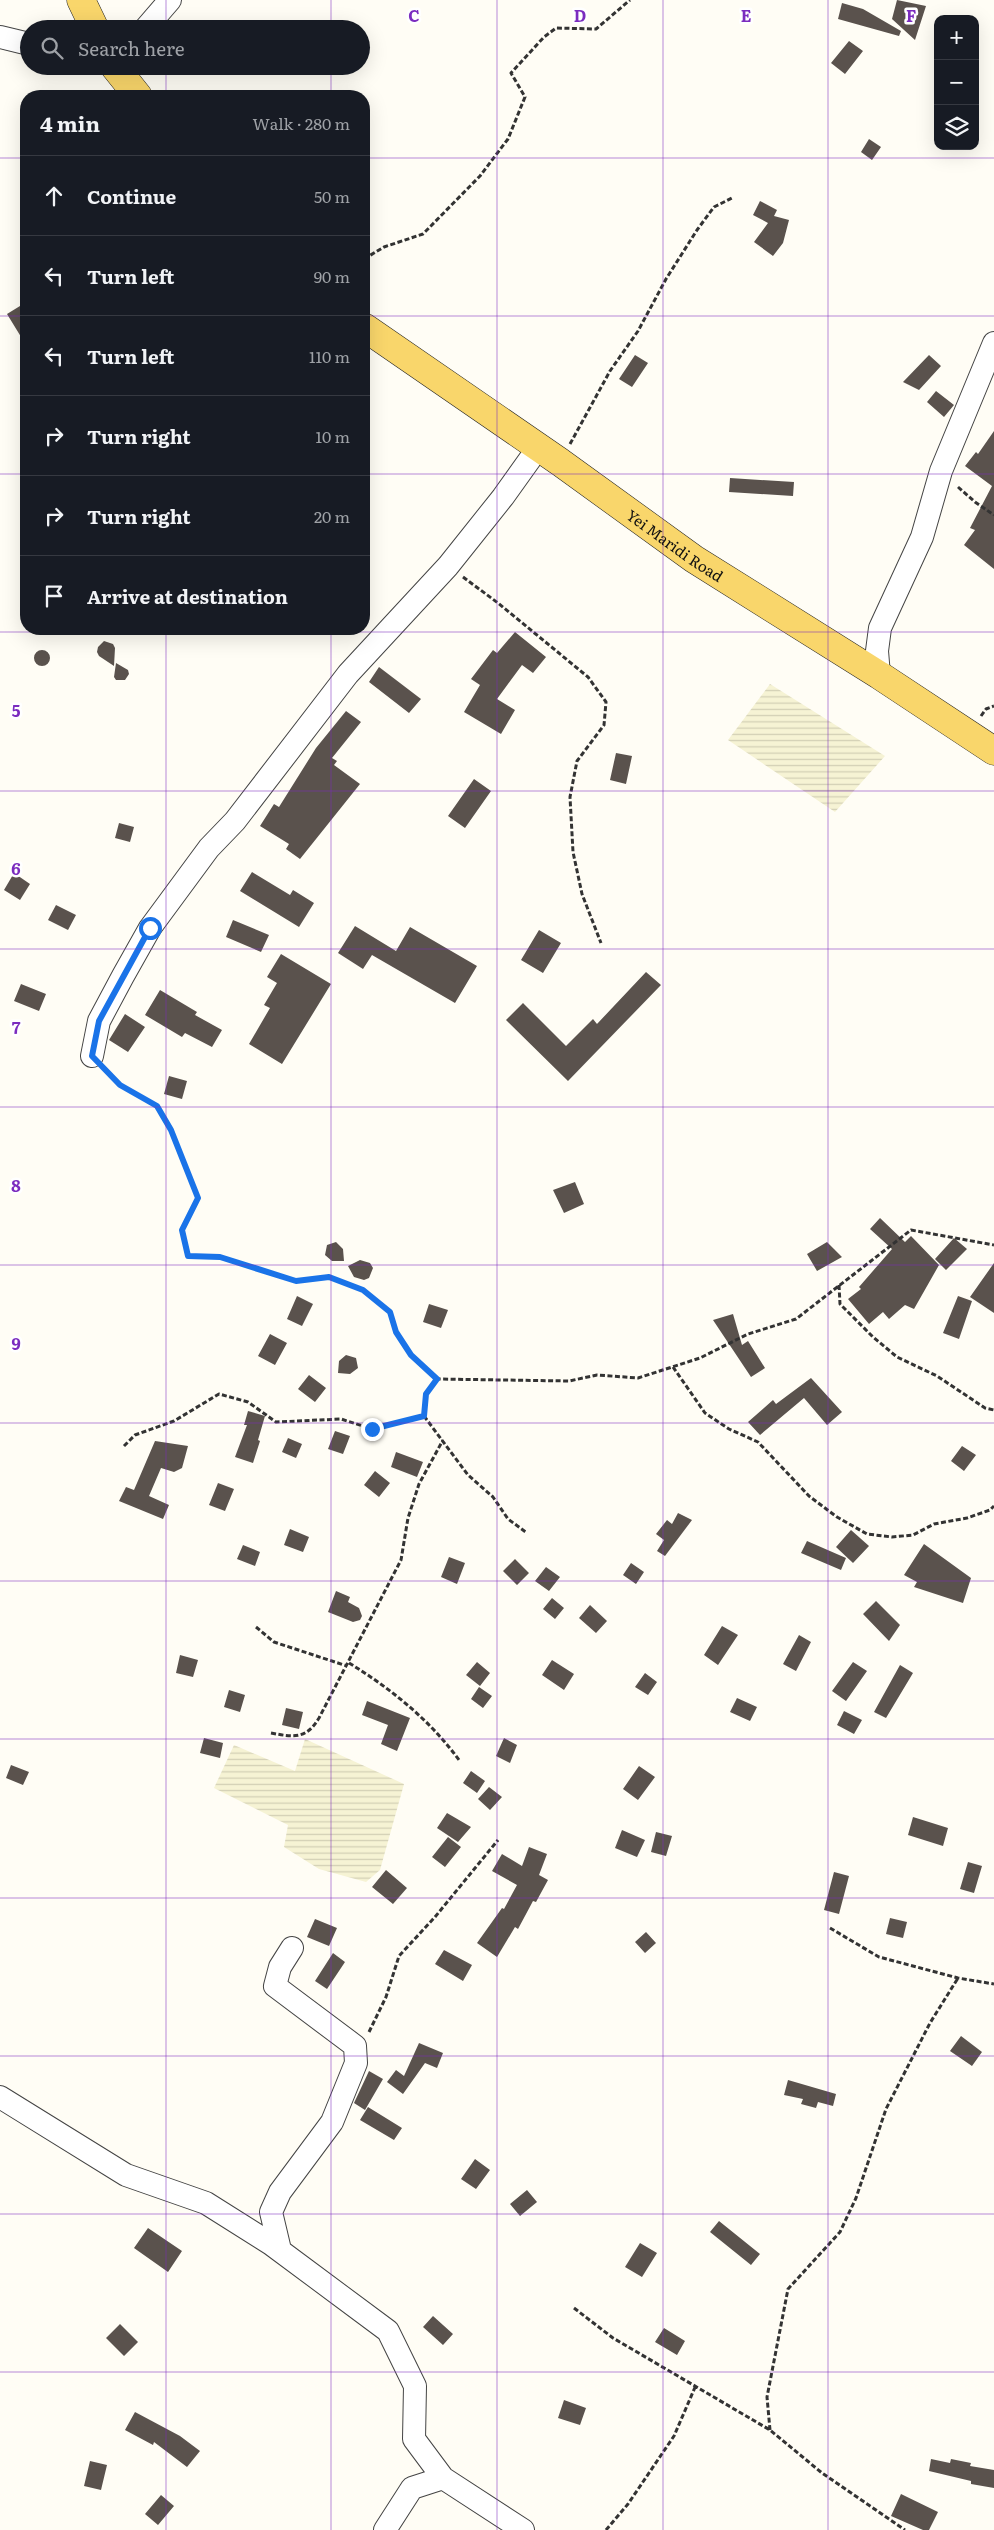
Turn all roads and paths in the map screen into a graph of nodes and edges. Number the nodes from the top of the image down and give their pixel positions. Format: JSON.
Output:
{"nodes":[{"id":1,"x":81,"y":0,"type":"edge"},
{"id":2,"x":170,"y":0,"type":"edge"},
{"id":3,"x":630,"y":0,"type":"edge"},
{"id":4,"x":91,"y":20,"type":"edge"},
{"id":5,"x":153,"y":20,"type":"edge"},
{"id":6,"x":0,"y":37,"type":"edge"},
{"id":7,"x":20,"y":42,"type":"edge"},
{"id":8,"x":121,"y":75,"type":"edge"},
{"id":9,"x":133,"y":90,"type":"edge"},
{"id":10,"x":732,"y":198,"type":"dead end"},
{"id":11,"x":370,"y":255,"type":"edge"},
{"id":12,"x":370,"y":331,"type":"edge"},
{"id":13,"x":994,"y":343,"type":"edge"},
{"id":14,"x":538,"y":448,"type":"junction"},
{"id":15,"x":560,"y":462,"type":"junction"},
{"id":16,"x":941,"y":471,"type":"junction"},
{"id":17,"x":994,"y":515,"type":"edge"},
{"id":18,"x":448,"y":566,"type":"junction"},
{"id":19,"x":879,"y":675,"type":"junction"},
{"id":20,"x":994,"y":751,"type":"edge"},
{"id":21,"x":601,"y":943,"type":"dead end"},
{"id":22,"x":92,"y":1056,"type":"joint"},
{"id":23,"x":994,"y":1245,"type":"edge"},
{"id":24,"x":839,"y":1285,"type":"junction"},
{"id":25,"x":673,"y":1367,"type":"junction"},
{"id":26,"x":437,"y":1379,"type":"junction"},
{"id":27,"x":994,"y":1410,"type":"edge"},
{"id":28,"x":424,"y":1416,"type":"junction"},
{"id":29,"x":443,"y":1440,"type":"junction"},
{"id":30,"x":124,"y":1446,"type":"dead end"},
{"id":31,"x":994,"y":1506,"type":"edge"},
{"id":32,"x":527,"y":1533,"type":"dead end"},
{"id":33,"x":256,"y":1627,"type":"dead end"},
{"id":34,"x":348,"y":1665,"type":"junction"},
{"id":35,"x":271,"y":1733,"type":"dead end"},
{"id":36,"x":459,"y":1760,"type":"dead end"},
{"id":37,"x":498,"y":1840,"type":"dead end"},
{"id":38,"x":830,"y":1928,"type":"dead end"},
{"id":39,"x":292,"y":1948,"type":"dead end"},
{"id":40,"x":958,"y":1978,"type":"junction"},
{"id":41,"x":994,"y":1984,"type":"edge"},
{"id":42,"x":355,"y":2060,"type":"junction"},
{"id":43,"x":0,"y":2097,"type":"edge"},
{"id":44,"x":280,"y":2250,"type":"junction"},
{"id":45,"x":574,"y":2308,"type":"dead end"},
{"id":46,"x":696,"y":2385,"type":"junction"},
{"id":47,"x":770,"y":2430,"type":"junction"},
{"id":48,"x":443,"y":2478,"type":"junction"},
{"id":49,"x":385,"y":2530,"type":"edge"},
{"id":50,"x":523,"y":2530,"type":"edge"},
{"id":51,"x":606,"y":2530,"type":"edge"},
{"id":52,"x":905,"y":2530,"type":"edge"}],
"edges":[{"from":1,"to":4,"type":"main road"},
{"from":2,"to":5,"type":"street"},
{"from":3,"to":11,"type":"path"},
{"from":6,"to":7,"type":"street"},
{"from":8,"to":9,"type":"main road"},
{"from":10,"to":15,"type":"path"},
{"from":12,"to":14,"type":"main road","name":"Yei Maridi Road"},
{"from":13,"to":16,"type":"street"},
{"from":14,"to":15,"type":"main road","name":"Yei Maridi Road"},
{"from":14,"to":18,"type":"street"},
{"from":15,"to":19,"type":"main road","name":"Yei Maridi Road"},
{"from":16,"to":17,"type":"path"},
{"from":16,"to":19,"type":"street"},
{"from":18,"to":21,"type":"path"},
{"from":18,"to":22,"type":"street"},
{"from":19,"to":20,"type":"main road","name":"Yei Maridi Road"},
{"from":22,"to":26,"type":"path"},
{"from":23,"to":24,"type":"path"},
{"from":24,"to":25,"type":"path"},
{"from":24,"to":27,"type":"path"},
{"from":25,"to":26,"type":"path"},
{"from":25,"to":31,"type":"path"},
{"from":26,"to":28,"type":"path"},
{"from":28,"to":29,"type":"path"},
{"from":28,"to":30,"type":"path"},
{"from":29,"to":32,"type":"path"},
{"from":29,"to":34,"type":"path"},
{"from":33,"to":34,"type":"path"},
{"from":34,"to":35,"type":"path"},
{"from":34,"to":36,"type":"path"},
{"from":37,"to":42,"type":"path"},
{"from":38,"to":40,"type":"path"},
{"from":39,"to":42,"type":"street"},
{"from":40,"to":41,"type":"path"},
{"from":40,"to":47,"type":"path"},
{"from":42,"to":44,"type":"street"},
{"from":43,"to":44,"type":"street"},
{"from":44,"to":48,"type":"street"},
{"from":45,"to":46,"type":"path"},
{"from":46,"to":47,"type":"path"},
{"from":46,"to":51,"type":"path"},
{"from":47,"to":52,"type":"path"},
{"from":48,"to":49,"type":"street"},
{"from":48,"to":50,"type":"street"}]}
